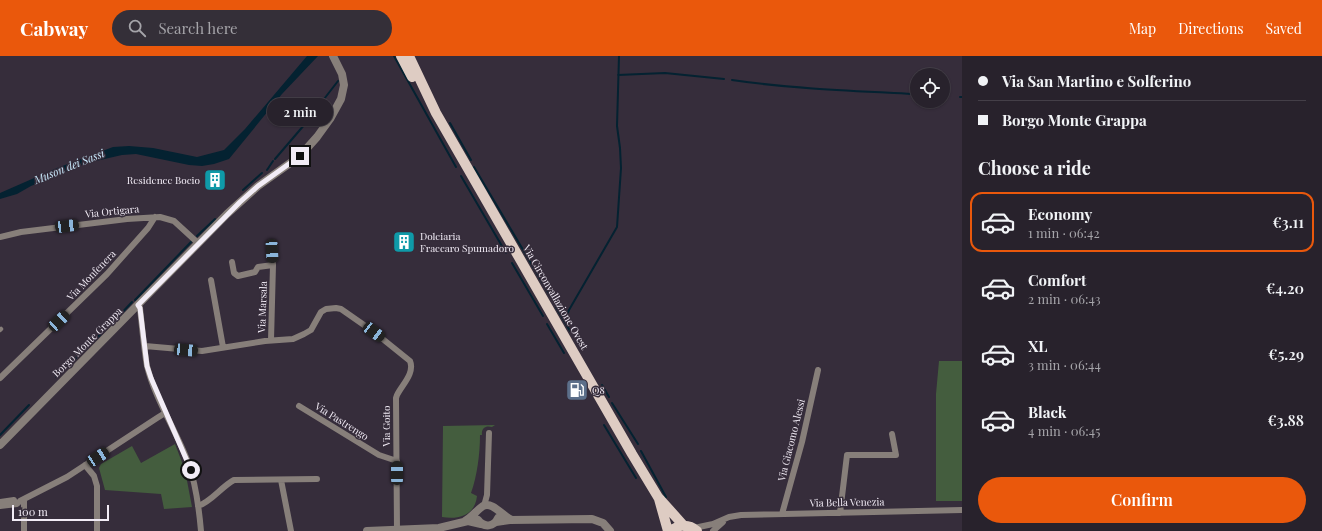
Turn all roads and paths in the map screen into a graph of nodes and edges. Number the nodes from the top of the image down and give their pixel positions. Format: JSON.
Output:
{"nodes":[{"id":1,"x":333,"y":56,"type":"edge"},
{"id":2,"x":401,"y":56,"type":"edge"},
{"id":3,"x":409,"y":56,"type":"edge"},
{"id":4,"x":433,"y":108,"type":"junction"},
{"id":5,"x":155,"y":217,"type":"junction"},
{"id":6,"x":0,"y":237,"type":"edge"},
{"id":7,"x":198,"y":243,"type":"junction"},
{"id":8,"x":272,"y":251,"type":"dead end"},
{"id":9,"x":232,"y":262,"type":"dead end"},
{"id":10,"x":273,"y":264,"type":"junction"},
{"id":11,"x":211,"y":280,"type":"dead end"},
{"id":12,"x":138,"y":305,"type":"junction"},
{"id":13,"x":271,"y":340,"type":"junction"},
{"id":14,"x":287,"y":340,"type":"joint"},
{"id":15,"x":145,"y":346,"type":"junction"},
{"id":16,"x":223,"y":347,"type":"junction"},
{"id":17,"x":818,"y":370,"type":"dead end"},
{"id":18,"x":0,"y":378,"type":"edge"},
{"id":19,"x":299,"y":406,"type":"dead end"},
{"id":20,"x":166,"y":413,"type":"junction"},
{"id":21,"x":489,"y":433,"type":"dead end"},
{"id":22,"x":892,"y":434,"type":"dead end"},
{"id":23,"x":0,"y":445,"type":"edge"},
{"id":24,"x":396,"y":461,"type":"junction"},
{"id":25,"x":85,"y":465,"type":"junction"},
{"id":26,"x":317,"y":479,"type":"dead end"},
{"id":27,"x":281,"y":480,"type":"junction"},
{"id":28,"x":658,"y":497,"type":"junction"},
{"id":29,"x":22,"y":500,"type":"junction"},
{"id":30,"x":0,"y":502,"type":"edge"},
{"id":31,"x":0,"y":506,"type":"edge"},
{"id":32,"x":198,"y":506,"type":"junction"},
{"id":33,"x":487,"y":508,"type":"junction"},
{"id":34,"x":962,"y":510,"type":"edge"},
{"id":35,"x":840,"y":513,"type":"junction"},
{"id":36,"x":782,"y":514,"type":"junction"},
{"id":37,"x":733,"y":516,"type":"junction"},
{"id":38,"x":512,"y":520,"type":"junction"},
{"id":39,"x":466,"y":521,"type":"junction"},
{"id":40,"x":494,"y":525,"type":"edge"},
{"id":41,"x":484,"y":527,"type":"edge"},
{"id":42,"x":692,"y":528,"type":"edge"},
{"id":43,"x":397,"y":530,"type":"junction"},
{"id":44,"x":24,"y":531,"type":"edge"},
{"id":45,"x":97,"y":531,"type":"edge"},
{"id":46,"x":201,"y":531,"type":"edge"},
{"id":47,"x":291,"y":531,"type":"edge"},
{"id":48,"x":367,"y":531,"type":"edge"},
{"id":49,"x":610,"y":531,"type":"edge"},
{"id":50,"x":670,"y":531,"type":"edge"},
{"id":51,"x":713,"y":531,"type":"edge"}],
"edges":[{"from":1,"to":7,"type":"street","name":"Borgo Monte Grappa"},
{"from":2,"to":4,"type":"main road","name":"Via Circonvallazione Ovest"},
{"from":3,"to":4,"type":"main road","name":"Via Circonvallazione Ovest"},
{"from":4,"to":28,"type":"main road","name":"Via Circonvallazione Ovest"},
{"from":5,"to":6,"type":"street","name":"Via Ortigara"},
{"from":5,"to":7,"type":"street"},
{"from":5,"to":18,"type":"street","name":"Via Monfenera"},
{"from":7,"to":12,"type":"street","name":"Borgo Monte Grappa"},
{"from":8,"to":10,"type":"street","name":"Via Marsala"},
{"from":9,"to":10,"type":"street"},
{"from":10,"to":13,"type":"street","name":"Via Marsala"},
{"from":11,"to":16,"type":"street"},
{"from":12,"to":15,"type":"street"},
{"from":12,"to":23,"type":"street","name":"Borgo Monte Grappa"},
{"from":13,"to":14,"type":"street","name":"Via Marsala"},
{"from":13,"to":16,"type":"street","name":"Via Marsala"},
{"from":14,"to":24,"type":"street","name":"Via Goito"},
{"from":15,"to":16,"type":"street","name":"Via Marsala"},
{"from":15,"to":20,"type":"street"},
{"from":17,"to":36,"type":"street","name":"Via Giacomo Alessi"},
{"from":19,"to":24,"type":"street","name":"Via Pastrengo"},
{"from":20,"to":25,"type":"street"},
{"from":20,"to":32,"type":"street"},
{"from":21,"to":33,"type":"street"},
{"from":22,"to":35,"type":"street"},
{"from":24,"to":43,"type":"street","name":"Via Goito"},
{"from":25,"to":29,"type":"street"},
{"from":25,"to":45,"type":"street"},
{"from":26,"to":27,"type":"street"},
{"from":27,"to":32,"type":"street"},
{"from":27,"to":47,"type":"street"},
{"from":28,"to":42,"type":"main road","name":"Via Circonvallazione Ovest"},
{"from":28,"to":50,"type":"main road","name":"Via Circonvallazione Ovest"},
{"from":29,"to":30,"type":"street"},
{"from":29,"to":31,"type":"street"},
{"from":29,"to":44,"type":"street"},
{"from":32,"to":46,"type":"street"},
{"from":33,"to":38,"type":"street"},
{"from":33,"to":39,"type":"street"},
{"from":33,"to":40,"type":"street"},
{"from":33,"to":41,"type":"street"},
{"from":34,"to":35,"type":"street","name":"Via Bella Venezia"},
{"from":35,"to":36,"type":"street","name":"Via Bella Venezia"},
{"from":36,"to":37,"type":"street","name":"Via Bella Venezia"},
{"from":37,"to":42,"type":"street","name":"Via Bella Venezia"},
{"from":37,"to":51,"type":"street"},
{"from":38,"to":40,"type":"street"},
{"from":38,"to":49,"type":"street"},
{"from":39,"to":41,"type":"street"},
{"from":39,"to":43,"type":"street"},
{"from":40,"to":41,"type":"street"},
{"from":42,"to":50,"type":"main road","name":"Via Circonvallazione Ovest"},
{"from":43,"to":48,"type":"street"}]}
